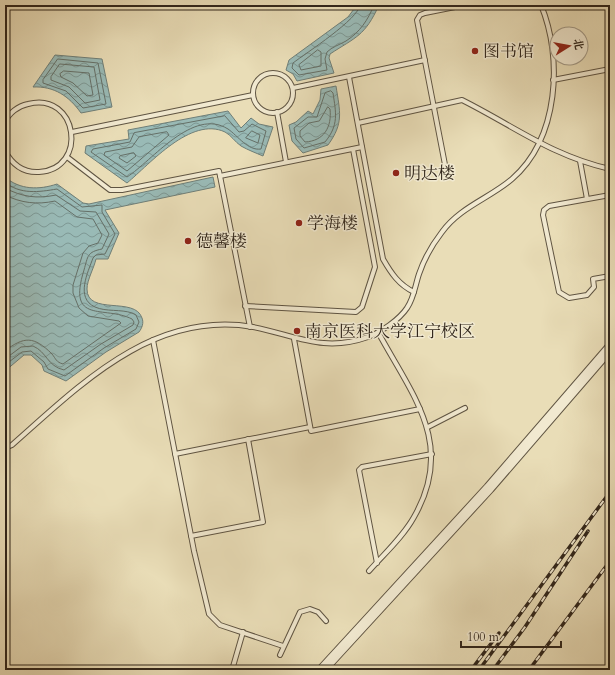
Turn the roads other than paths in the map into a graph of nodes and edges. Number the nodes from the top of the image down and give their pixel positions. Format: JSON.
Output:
{"nodes":[{"id":1,"x":465,"y":5,"type":"edge"},
{"id":2,"x":540,"y":5,"type":"edge"},
{"id":3,"x":425,"y":60,"type":"junction"},
{"id":4,"x":610,"y":69,"type":"edge"},
{"id":5,"x":349,"y":77,"type":"junction"},
{"id":6,"x":553,"y":80,"type":"junction"},
{"id":7,"x":293,"y":88,"type":"junction"},
{"id":8,"x":253,"y":95,"type":"junction"},
{"id":9,"x":434,"y":106,"type":"junction"},
{"id":10,"x":277,"y":112,"type":"junction"},
{"id":11,"x":6,"y":117,"type":"edge"},
{"id":12,"x":5,"y":122,"type":"edge"},
{"id":13,"x":358,"y":123,"type":"junction"},
{"id":14,"x":72,"y":132,"type":"junction"},
{"id":15,"x":538,"y":144,"type":"junction"},
{"id":16,"x":362,"y":148,"type":"junction"},
{"id":17,"x":354,"y":149,"type":"junction"},
{"id":18,"x":5,"y":151,"type":"edge"},
{"id":19,"x":67,"y":157,"type":"junction"},
{"id":20,"x":580,"y":161,"type":"junction"},
{"id":21,"x":286,"y":162,"type":"junction"},
{"id":22,"x":610,"y":169,"type":"edge"},
{"id":23,"x":447,"y":175,"type":"dead end"},
{"id":24,"x":220,"y":176,"type":"junction"},
{"id":25,"x":610,"y":195,"type":"edge"},
{"id":26,"x":587,"y":199,"type":"junction"},
{"id":27,"x":610,"y":276,"type":"edge"},
{"id":28,"x":414,"y":292,"type":"junction"},
{"id":29,"x":245,"y":306,"type":"junction"},
{"id":30,"x":250,"y":327,"type":"junction"},
{"id":31,"x":378,"y":332,"type":"junction"},
{"id":32,"x":294,"y":339,"type":"junction"},
{"id":33,"x":154,"y":340,"type":"junction"},
{"id":34,"x":610,"y":348,"type":"edge"},
{"id":35,"x":465,"y":408,"type":"dead end"},
{"id":36,"x":420,"y":409,"type":"junction"},
{"id":37,"x":310,"y":427,"type":"junction"},
{"id":38,"x":428,"y":427,"type":"junction"},
{"id":39,"x":248,"y":439,"type":"junction"},
{"id":40,"x":5,"y":448,"type":"edge"},
{"id":41,"x":175,"y":454,"type":"junction"},
{"id":42,"x":432,"y":454,"type":"junction"},
{"id":43,"x":191,"y":536,"type":"junction"},
{"id":44,"x":377,"y":563,"type":"junction"},
{"id":45,"x":370,"y":571,"type":"dead end"},
{"id":46,"x":326,"y":621,"type":"dead end"},
{"id":47,"x":243,"y":632,"type":"junction"},
{"id":48,"x":283,"y":646,"type":"junction"},
{"id":49,"x":280,"y":655,"type":"dead end"},
{"id":50,"x":232,"y":670,"type":"edge"},
{"id":51,"x":322,"y":670,"type":"edge"}],
"edges":[{"from":1,"to":3,"type":"lane"},
{"from":2,"to":6,"type":"lane"},
{"from":3,"to":5,"type":"lane"},
{"from":3,"to":9,"type":"lane"},
{"from":4,"to":6,"type":"lane"},
{"from":5,"to":7,"type":"lane"},
{"from":5,"to":13,"type":"lane"},
{"from":6,"to":15,"type":"lane"},
{"from":7,"to":8,"type":"lane"},
{"from":7,"to":10,"type":"lane"},
{"from":8,"to":10,"type":"lane"},
{"from":8,"to":14,"type":"lane"},
{"from":9,"to":13,"type":"lane"},
{"from":9,"to":15,"type":"lane"},
{"from":9,"to":23,"type":"lane"},
{"from":10,"to":21,"type":"lane"},
{"from":11,"to":12,"type":"lane"},
{"from":11,"to":14,"type":"lane"},
{"from":13,"to":16,"type":"lane"},
{"from":14,"to":19,"type":"lane"},
{"from":15,"to":20,"type":"lane"},
{"from":15,"to":28,"type":"lane"},
{"from":16,"to":17,"type":"lane"},
{"from":16,"to":28,"type":"lane"},
{"from":17,"to":21,"type":"lane"},
{"from":17,"to":29,"type":"lane"},
{"from":18,"to":19,"type":"lane"},
{"from":19,"to":24,"type":"lane"},
{"from":20,"to":22,"type":"lane"},
{"from":20,"to":26,"type":"lane"},
{"from":21,"to":24,"type":"lane"},
{"from":24,"to":29,"type":"lane"},
{"from":25,"to":26,"type":"lane"},
{"from":26,"to":27,"type":"lane"},
{"from":28,"to":31,"type":"lane"},
{"from":29,"to":30,"type":"lane"},
{"from":30,"to":32,"type":"lane"},
{"from":30,"to":33,"type":"lane"},
{"from":31,"to":32,"type":"lane"},
{"from":31,"to":36,"type":"lane"},
{"from":32,"to":37,"type":"lane"},
{"from":33,"to":40,"type":"lane"},
{"from":33,"to":41,"type":"lane"},
{"from":34,"to":51,"type":"street"},
{"from":35,"to":38,"type":"lane"},
{"from":36,"to":37,"type":"lane"},
{"from":36,"to":38,"type":"lane"},
{"from":37,"to":39,"type":"lane"},
{"from":38,"to":42,"type":"lane"},
{"from":39,"to":41,"type":"lane"},
{"from":39,"to":43,"type":"lane"},
{"from":41,"to":43,"type":"lane"},
{"from":42,"to":44,"type":"lane"},
{"from":42,"to":44,"type":"lane"},
{"from":43,"to":47,"type":"lane"},
{"from":44,"to":45,"type":"lane"},
{"from":46,"to":48,"type":"lane"},
{"from":47,"to":48,"type":"lane"},
{"from":47,"to":50,"type":"lane"},
{"from":48,"to":49,"type":"lane"}]}
